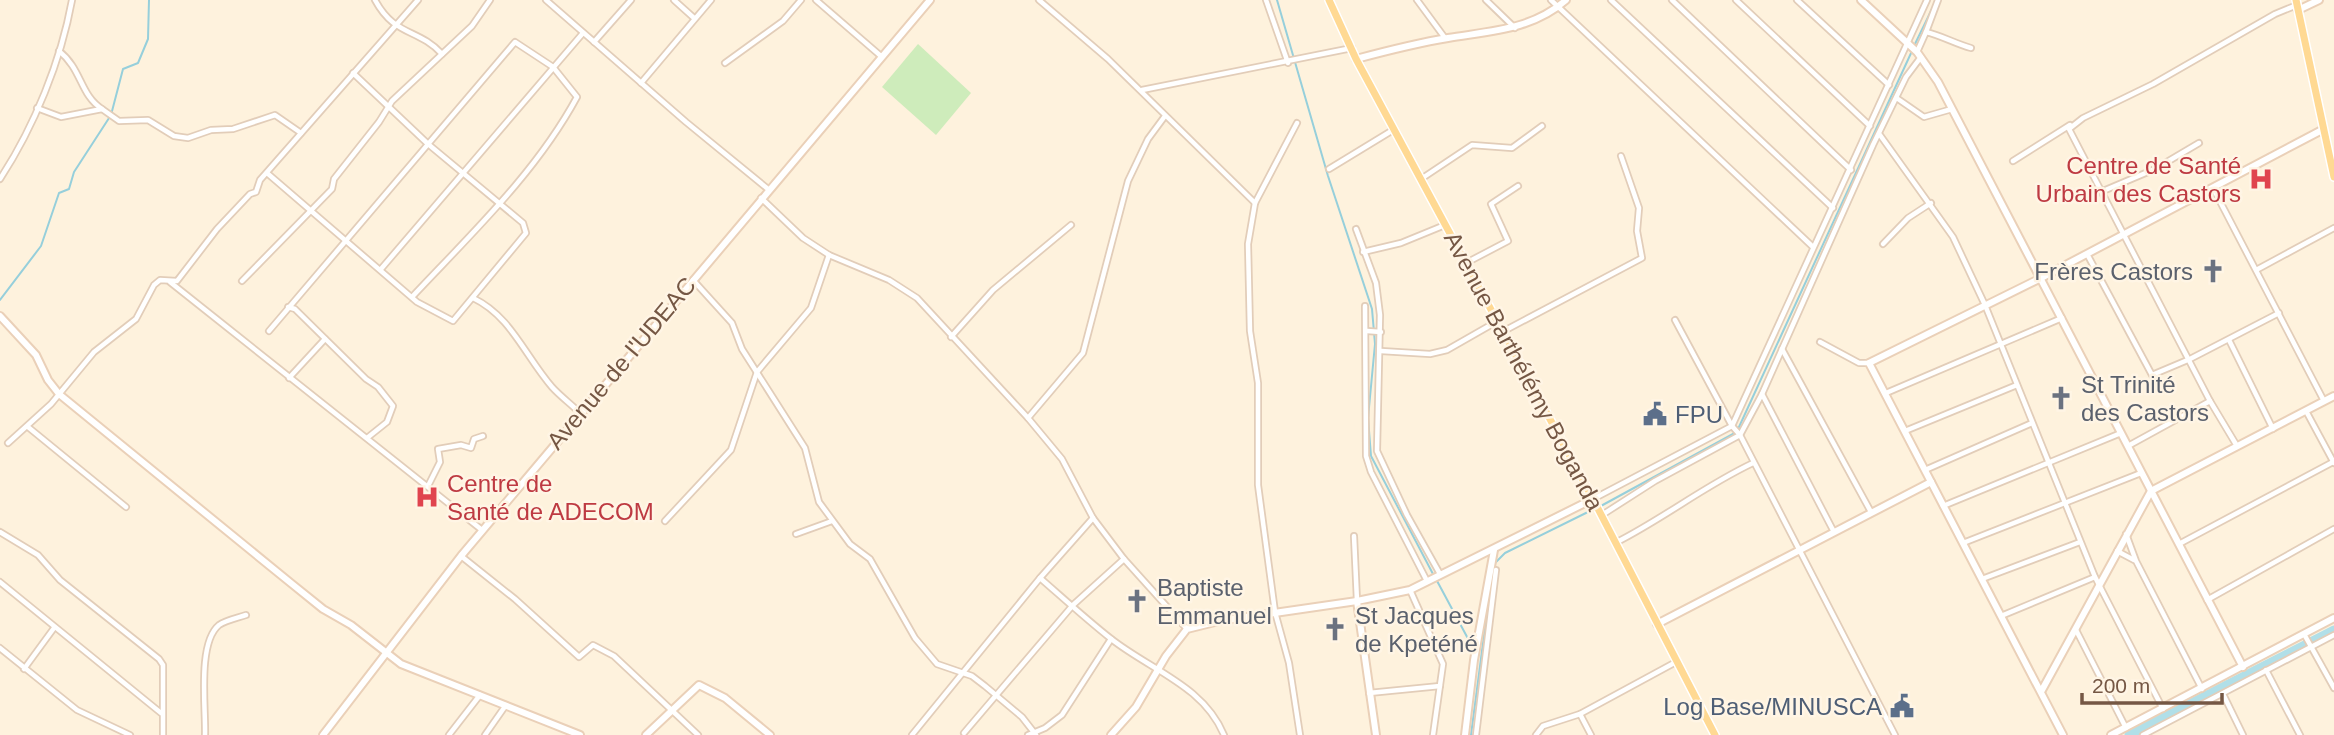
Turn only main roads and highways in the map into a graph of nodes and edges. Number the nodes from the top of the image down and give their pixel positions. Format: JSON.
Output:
{"nodes":[{"id":1,"x":1329,"y":0,"type":"edge"},
{"id":2,"x":1336,"y":3,"type":"edge"},
{"id":3,"x":2297,"y":5,"type":"edge"},
{"id":4,"x":2334,"y":177,"type":"edge"},
{"id":5,"x":1715,"y":735,"type":"edge"}],
"edges":[{"from":1,"to":2,"type":"main road","name":"Avenue Barthélémy Boganda"},
{"from":2,"to":5,"type":"main road","name":"Avenue Barthélémy Boganda"},
{"from":3,"to":4,"type":"main road"}]}
